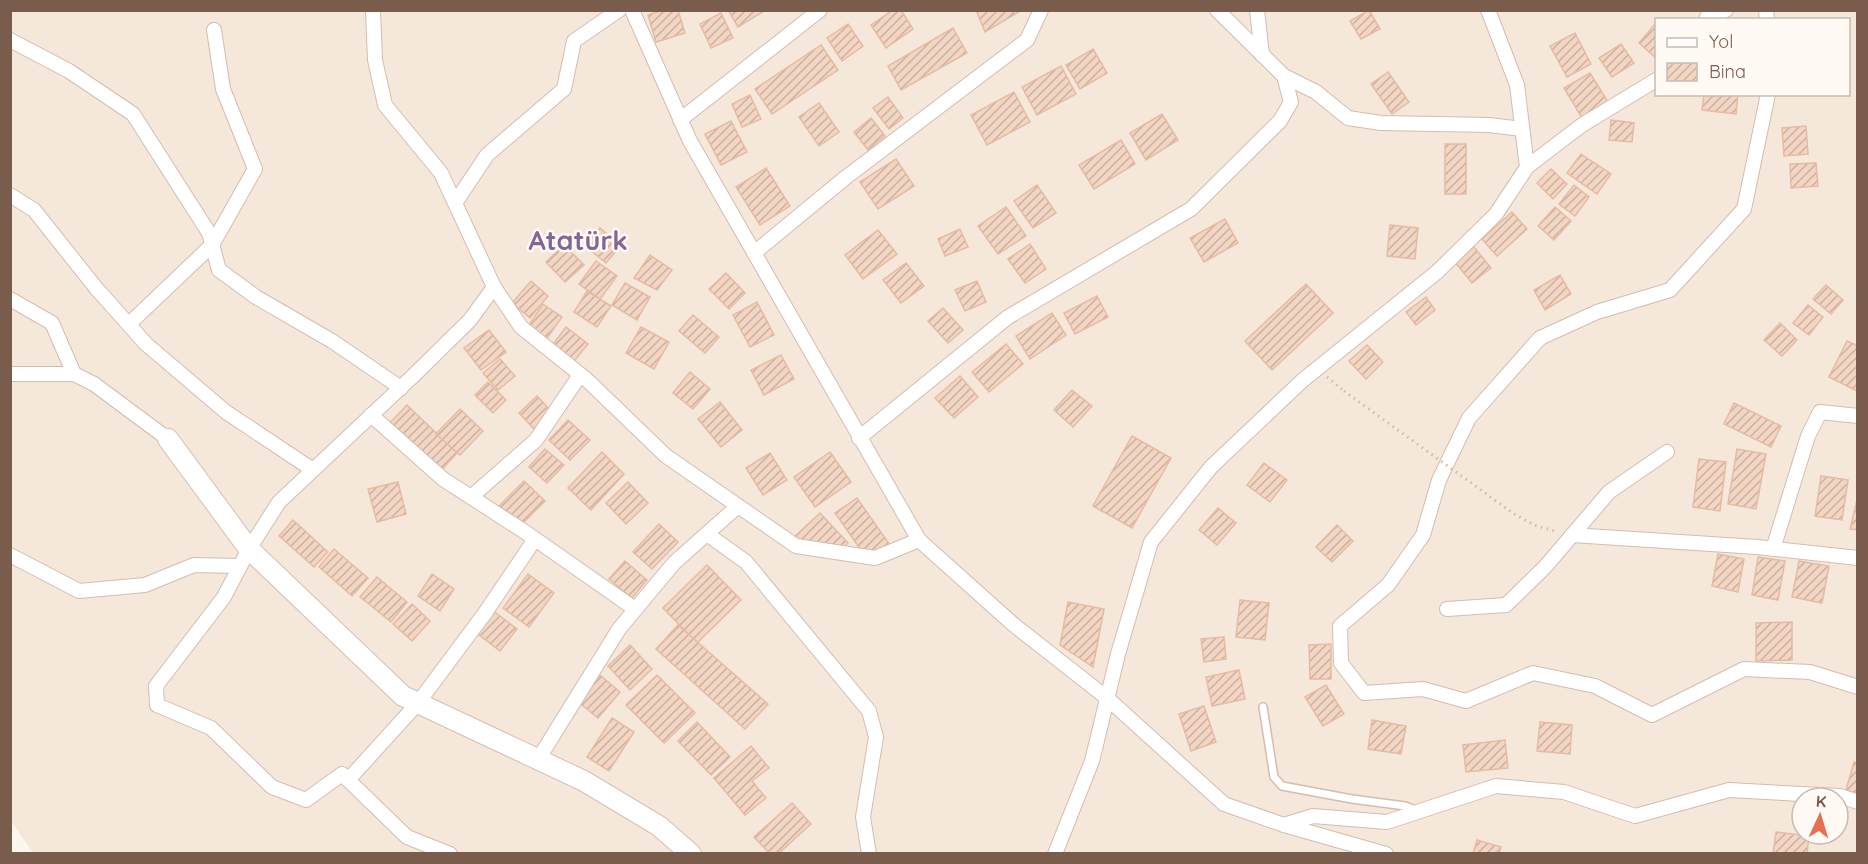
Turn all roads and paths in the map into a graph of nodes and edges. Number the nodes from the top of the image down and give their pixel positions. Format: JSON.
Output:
{"nodes":[{"id":1,"x":373,"y":10,"type":"edge"},
{"id":2,"x":619,"y":10,"type":"edge"},
{"id":3,"x":632,"y":10,"type":"edge"},
{"id":4,"x":820,"y":10,"type":"edge"},
{"id":5,"x":1041,"y":10,"type":"edge"},
{"id":6,"x":1217,"y":10,"type":"edge"},
{"id":7,"x":1257,"y":10,"type":"edge"},
{"id":8,"x":1488,"y":10,"type":"edge"},
{"id":9,"x":1726,"y":10,"type":"edge"},
{"id":10,"x":1707,"y":18,"type":"edge"},
{"id":11,"x":214,"y":30,"type":"dead end"},
{"id":12,"x":10,"y":40,"type":"edge"},
{"id":13,"x":1262,"y":56,"type":"junction"},
{"id":14,"x":1284,"y":76,"type":"junction"},
{"id":15,"x":1655,"y":81,"type":"edge"},
{"id":16,"x":1768,"y":96,"type":"edge"},
{"id":17,"x":680,"y":120,"type":"junction"},
{"id":18,"x":1522,"y":129,"type":"junction"},
{"id":19,"x":1527,"y":167,"type":"junction"},
{"id":20,"x":10,"y":195,"type":"edge"},
{"id":21,"x":455,"y":203,"type":"junction"},
{"id":22,"x":212,"y":246,"type":"junction"},
{"id":23,"x":754,"y":254,"type":"junction"},
{"id":24,"x":494,"y":286,"type":"junction"},
{"id":25,"x":10,"y":299,"type":"edge"},
{"id":26,"x":129,"y":324,"type":"junction"},
{"id":27,"x":1317,"y":369,"type":"junction"},
{"id":28,"x":10,"y":374,"type":"edge"},
{"id":29,"x":74,"y":374,"type":"junction"},
{"id":30,"x":580,"y":375,"type":"junction"},
{"id":31,"x":401,"y":388,"type":"junction"},
{"id":32,"x":371,"y":415,"type":"junction"},
{"id":33,"x":1857,"y":416,"type":"edge"},
{"id":34,"x":860,"y":438,"type":"junction"},
{"id":35,"x":168,"y":439,"type":"joint"},
{"id":36,"x":1667,"y":452,"type":"dead end"},
{"id":37,"x":313,"y":470,"type":"junction"},
{"id":38,"x":471,"y":497,"type":"junction"},
{"id":39,"x":738,"y":506,"type":"junction"},
{"id":40,"x":707,"y":534,"type":"junction"},
{"id":41,"x":1572,"y":535,"type":"junction"},
{"id":42,"x":535,"y":539,"type":"junction"},
{"id":43,"x":919,"y":540,"type":"junction"},
{"id":44,"x":1773,"y":549,"type":"junction"},
{"id":45,"x":10,"y":555,"type":"edge"},
{"id":46,"x":244,"y":558,"type":"junction"},
{"id":47,"x":1857,"y":558,"type":"edge"},
{"id":48,"x":635,"y":609,"type":"junction"},
{"id":49,"x":1447,"y":609,"type":"dead end"},
{"id":50,"x":1857,"y":687,"type":"edge"},
{"id":51,"x":1107,"y":698,"type":"junction"},
{"id":52,"x":418,"y":703,"type":"junction"},
{"id":53,"x":1263,"y":707,"type":"dead end"},
{"id":54,"x":538,"y":758,"type":"junction"},
{"id":55,"x":348,"y":780,"type":"junction"},
{"id":56,"x":1857,"y":802,"type":"edge"},
{"id":57,"x":1420,"y":811,"type":"junction"},
{"id":58,"x":1284,"y":825,"type":"junction"},
{"id":59,"x":450,"y":854,"type":"edge"},
{"id":60,"x":691,"y":854,"type":"edge"},
{"id":61,"x":869,"y":854,"type":"edge"},
{"id":62,"x":1056,"y":854,"type":"edge"},
{"id":63,"x":1386,"y":854,"type":"edge"}],
"edges":[{"from":1,"to":21,"type":"street"},
{"from":2,"to":21,"type":"street"},
{"from":3,"to":17,"type":"street"},
{"from":4,"to":17,"type":"street"},
{"from":5,"to":23,"type":"street"},
{"from":6,"to":13,"type":"street"},
{"from":7,"to":13,"type":"street"},
{"from":8,"to":18,"type":"street"},
{"from":9,"to":10,"type":"street"},
{"from":11,"to":22,"type":"street"},
{"from":12,"to":22,"type":"street"},
{"from":13,"to":14,"type":"street"},
{"from":14,"to":18,"type":"street"},
{"from":14,"to":34,"type":"street"},
{"from":15,"to":19,"type":"street"},
{"from":16,"to":50,"type":"street"},
{"from":17,"to":23,"type":"street"},
{"from":18,"to":19,"type":"street"},
{"from":19,"to":27,"type":"street"},
{"from":20,"to":26,"type":"street"},
{"from":21,"to":24,"type":"street"},
{"from":22,"to":26,"type":"street"},
{"from":22,"to":31,"type":"street"},
{"from":23,"to":34,"type":"street"},
{"from":24,"to":30,"type":"street"},
{"from":24,"to":31,"type":"street"},
{"from":25,"to":29,"type":"street"},
{"from":26,"to":37,"type":"street"},
{"from":27,"to":41,"type":"path","bridge":true},
{"from":27,"to":51,"type":"street"},
{"from":28,"to":29,"type":"street"},
{"from":29,"to":35,"type":"street"},
{"from":30,"to":38,"type":"street"},
{"from":30,"to":39,"type":"street"},
{"from":31,"to":32,"type":"street"},
{"from":32,"to":37,"type":"street"},
{"from":32,"to":38,"type":"street"},
{"from":33,"to":44,"type":"street"},
{"from":34,"to":43,"type":"street"},
{"from":35,"to":46,"type":"main road"},
{"from":36,"to":41,"type":"street"},
{"from":37,"to":46,"type":"street"},
{"from":38,"to":42,"type":"street"},
{"from":39,"to":40,"type":"street"},
{"from":39,"to":43,"type":"street"},
{"from":40,"to":48,"type":"street"},
{"from":40,"to":61,"type":"street"},
{"from":41,"to":44,"type":"street"},
{"from":41,"to":49,"type":"street"},
{"from":42,"to":48,"type":"street"},
{"from":42,"to":52,"type":"street"},
{"from":43,"to":51,"type":"street"},
{"from":44,"to":47,"type":"street"},
{"from":45,"to":46,"type":"street"},
{"from":46,"to":52,"type":"main road"},
{"from":46,"to":55,"type":"street"},
{"from":48,"to":54,"type":"street"},
{"from":51,"to":58,"type":"street"},
{"from":51,"to":62,"type":"street"},
{"from":52,"to":54,"type":"main road"},
{"from":52,"to":55,"type":"street"},
{"from":53,"to":57,"type":"lane"},
{"from":54,"to":60,"type":"main road"},
{"from":55,"to":59,"type":"street"},
{"from":56,"to":57,"type":"street"},
{"from":57,"to":58,"type":"street"},
{"from":58,"to":63,"type":"street"}]}
